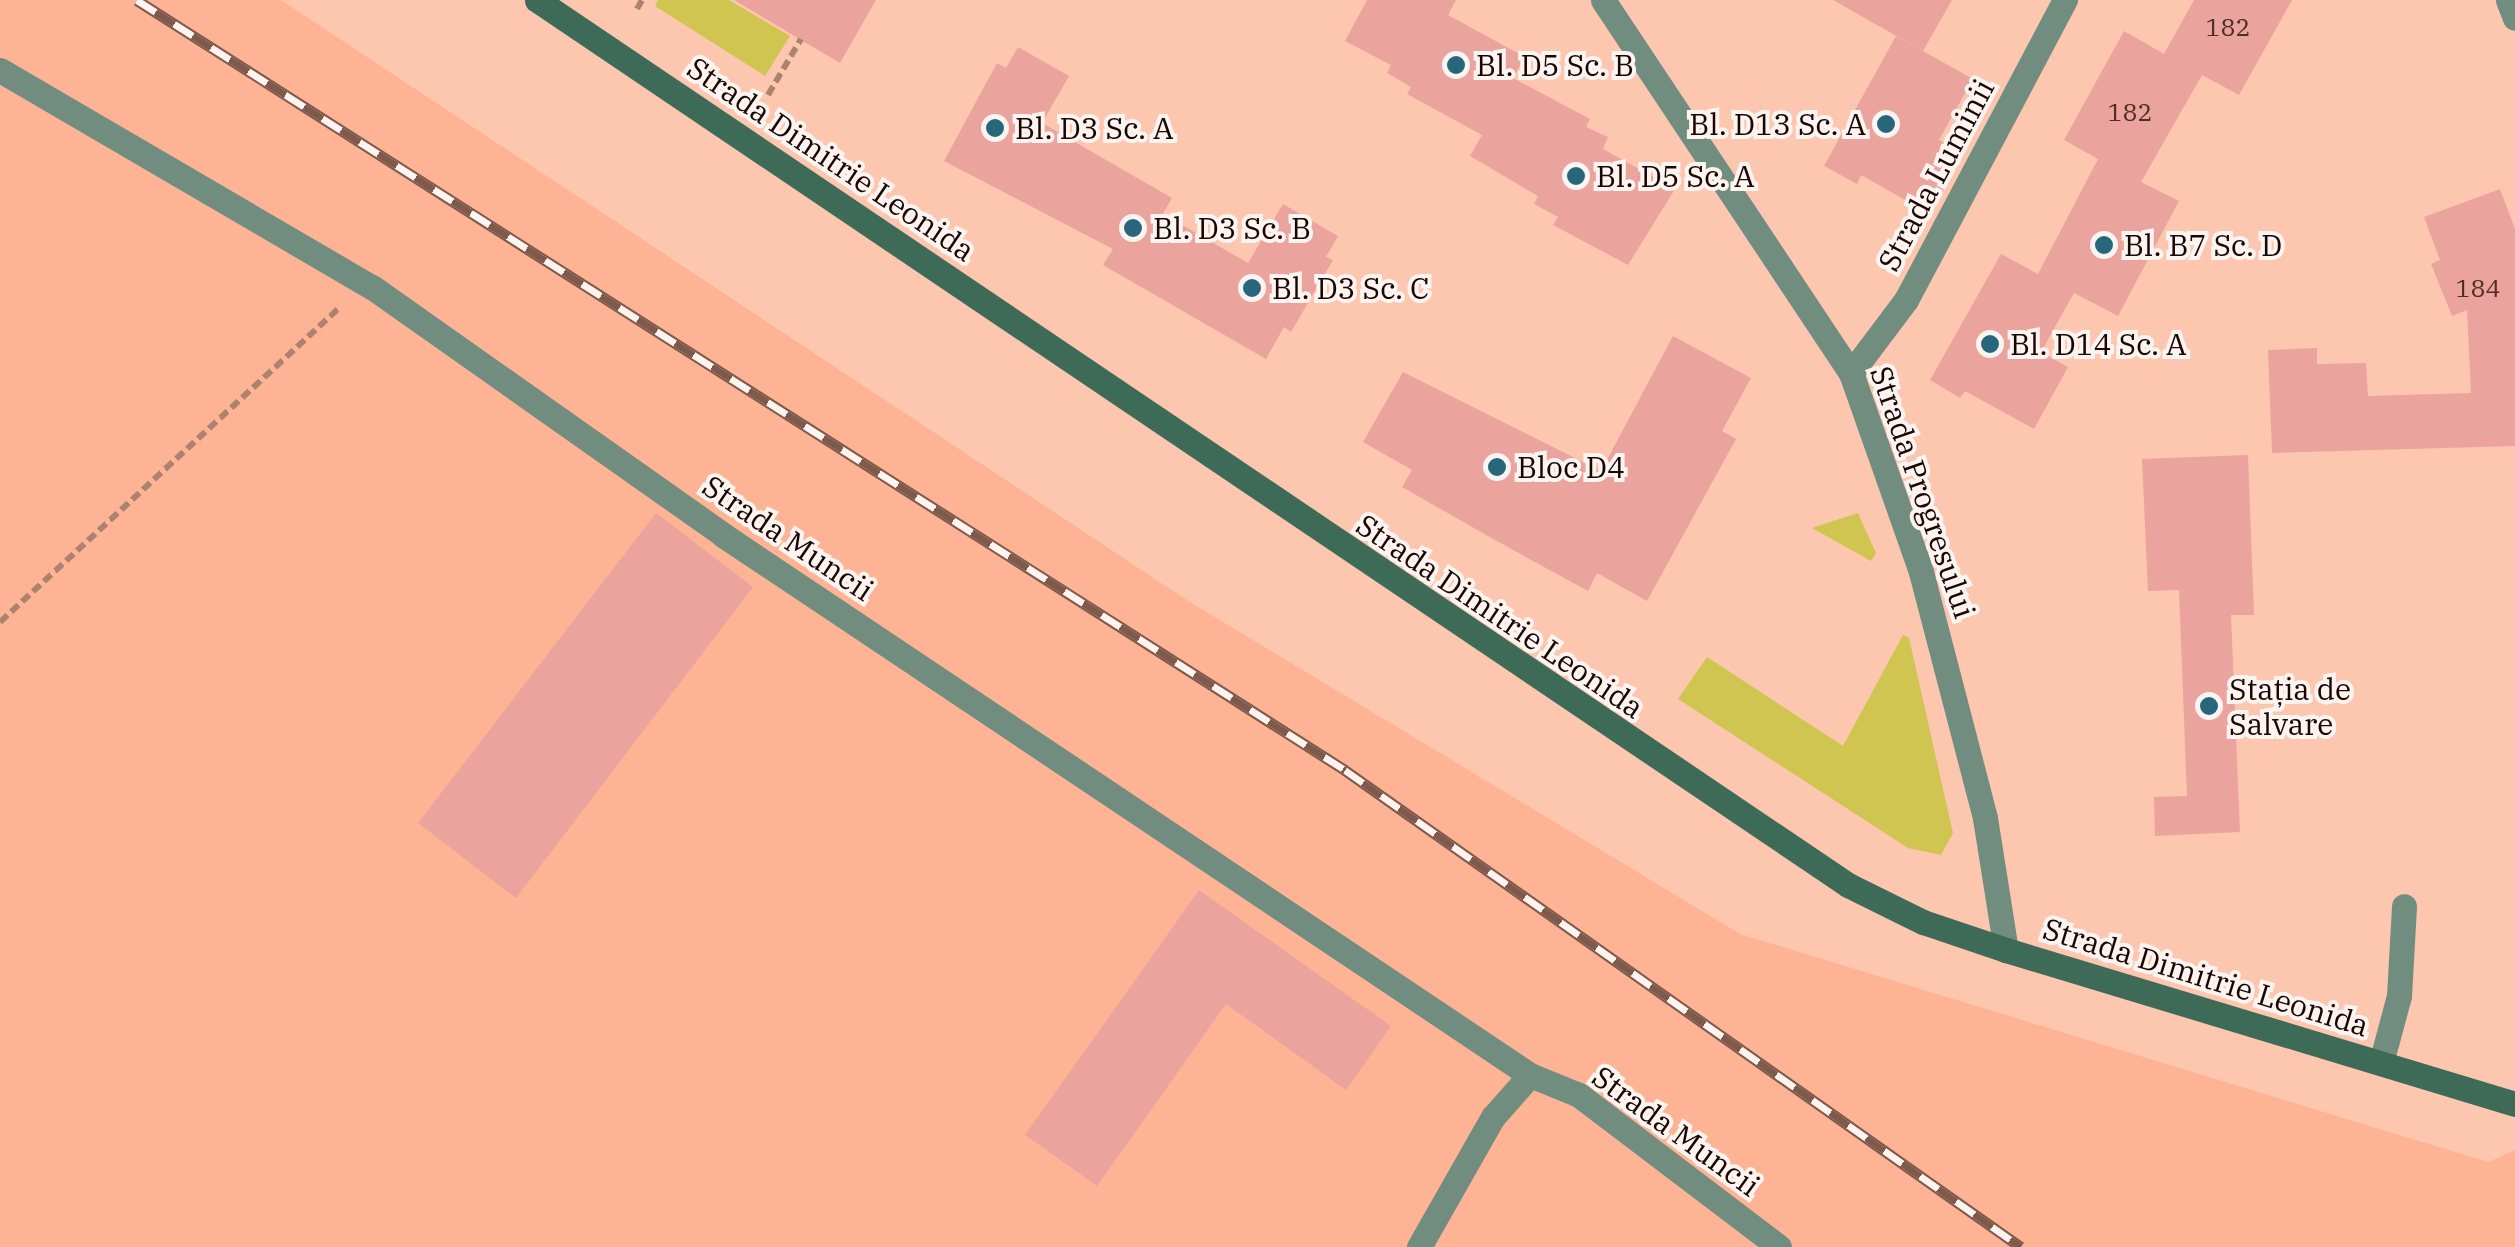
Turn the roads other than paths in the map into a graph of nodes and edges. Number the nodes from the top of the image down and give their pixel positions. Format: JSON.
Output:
{"nodes":[{"id":1,"x":537,"y":0,"type":"edge"},
{"id":2,"x":1603,"y":0,"type":"edge"},
{"id":3,"x":2066,"y":0,"type":"edge"},
{"id":4,"x":2508,"y":0,"type":"edge"},
{"id":5,"x":2515,"y":18,"type":"edge"},
{"id":6,"x":0,"y":70,"type":"edge"},
{"id":7,"x":1851,"y":373,"type":"junction"},
{"id":8,"x":2404,"y":906,"type":"dead end"},
{"id":9,"x":2006,"y":950,"type":"junction"},
{"id":10,"x":2381,"y":1063,"type":"junction"},
{"id":11,"x":1530,"y":1075,"type":"junction"},
{"id":12,"x":2515,"y":1104,"type":"edge"},
{"id":13,"x":1419,"y":1247,"type":"edge"},
{"id":14,"x":1779,"y":1247,"type":"edge"}],
"edges":[{"from":1,"to":9,"type":"main road","name":"Strada Dimitrie Leonida"},
{"from":2,"to":7,"type":"street","name":"Strada Progresului"},
{"from":3,"to":7,"type":"street","name":"Strada Luminii"},
{"from":4,"to":5,"type":"street"},
{"from":6,"to":11,"type":"street","name":"Strada Muncii"},
{"from":7,"to":9,"type":"street","name":"Strada Progresului"},
{"from":8,"to":10,"type":"street"},
{"from":9,"to":10,"type":"main road","name":"Strada Dimitrie Leonida"},
{"from":10,"to":12,"type":"main road","name":"Strada Dimitrie Leonida"},
{"from":11,"to":13,"type":"street"},
{"from":11,"to":14,"type":"street","name":"Strada Muncii"}]}
